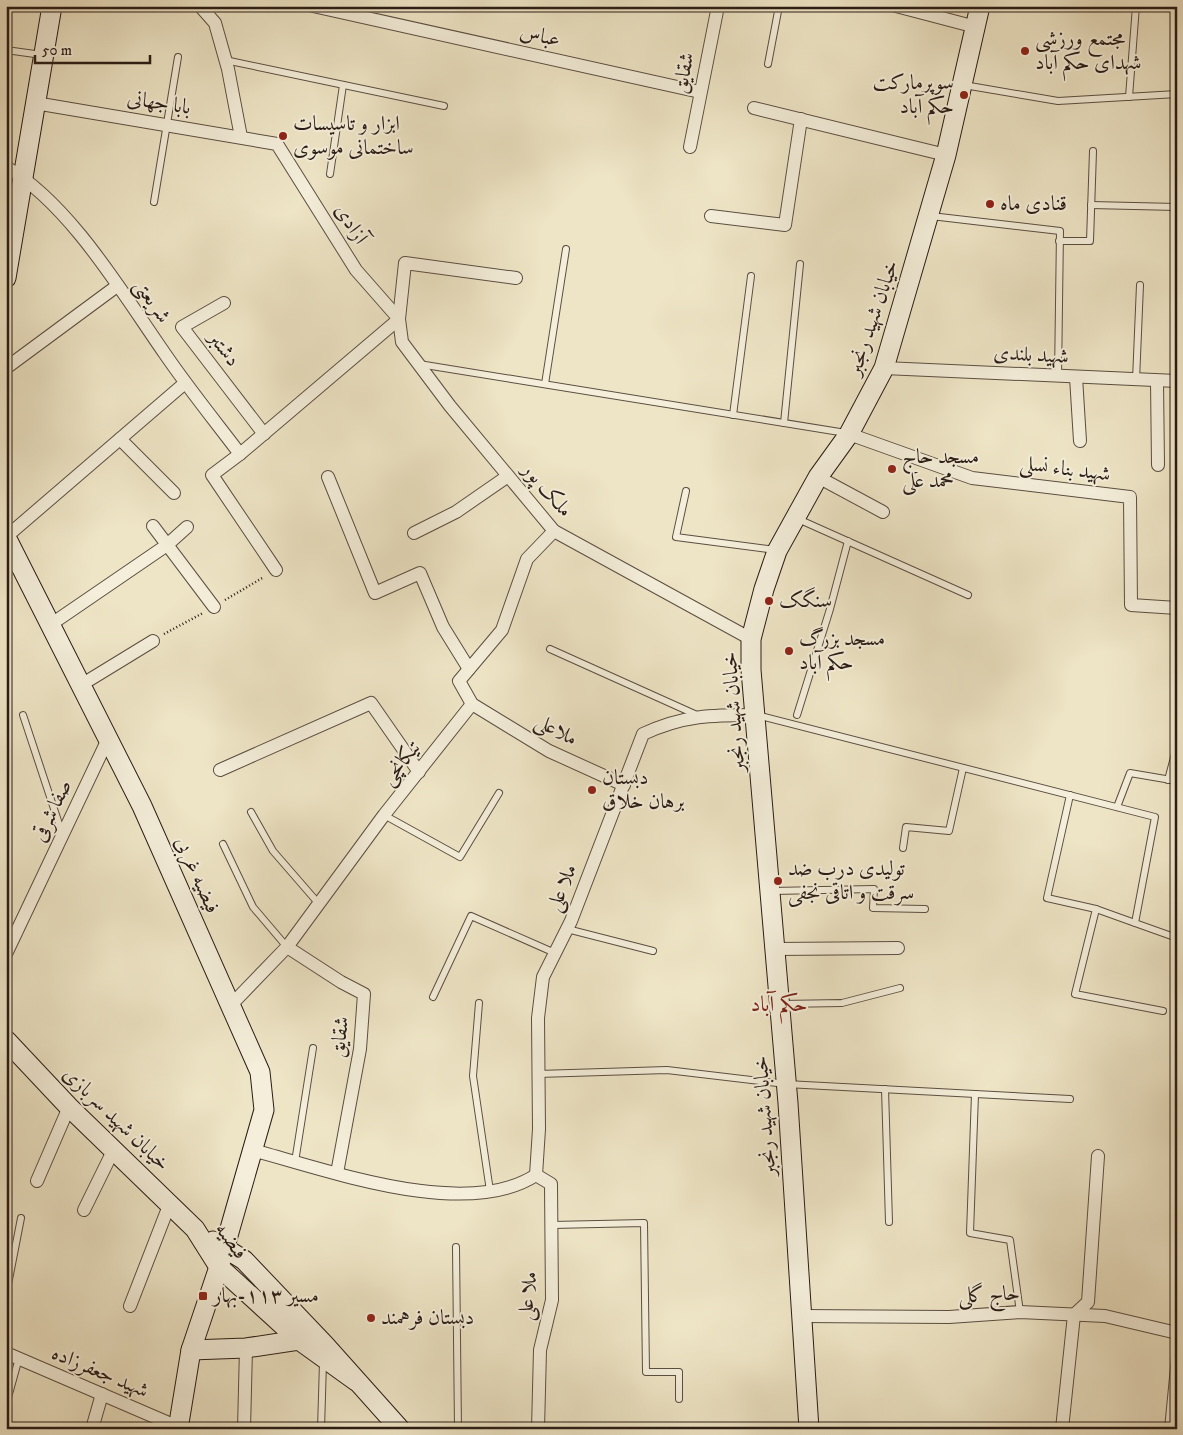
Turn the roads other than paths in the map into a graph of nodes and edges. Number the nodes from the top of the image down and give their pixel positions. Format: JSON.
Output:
{"nodes":[{"id":1,"x":52,"y":6,"type":"edge"},
{"id":2,"x":200,"y":6,"type":"edge"},
{"id":3,"x":313,"y":6,"type":"edge"},
{"id":4,"x":718,"y":6,"type":"edge"},
{"id":5,"x":779,"y":6,"type":"edge"},
{"id":6,"x":896,"y":6,"type":"edge"},
{"id":7,"x":980,"y":6,"type":"edge"},
{"id":8,"x":1136,"y":6,"type":"edge"},
{"id":9,"x":976,"y":27,"type":"junction"},
{"id":10,"x":6,"y":50,"type":"edge"},
{"id":11,"x":43,"y":56,"type":"junction"},
{"id":12,"x":178,"y":57,"type":"dead end"},
{"id":13,"x":226,"y":60,"type":"junction"},
{"id":14,"x":768,"y":64,"type":"dead end"},
{"id":15,"x":343,"y":85,"type":"junction"},
{"id":16,"x":963,"y":85,"type":"junction"},
{"id":17,"x":700,"y":92,"type":"junction"},
{"id":18,"x":1177,"y":94,"type":"edge"},
{"id":19,"x":1129,"y":97,"type":"junction"},
{"id":20,"x":35,"y":103,"type":"junction"},
{"id":21,"x":444,"y":106,"type":"dead end"},
{"id":22,"x":754,"y":108,"type":"dead end"},
{"id":23,"x":801,"y":119,"type":"junction"},
{"id":24,"x":168,"y":125,"type":"junction"},
{"id":25,"x":242,"y":137,"type":"junction"},
{"id":26,"x":277,"y":144,"type":"joint"},
{"id":27,"x":690,"y":147,"type":"dead end"},
{"id":28,"x":1093,"y":151,"type":"dead end"},
{"id":29,"x":946,"y":155,"type":"junction"},
{"id":30,"x":6,"y":167,"type":"edge"},
{"id":31,"x":330,"y":174,"type":"dead end"},
{"id":32,"x":24,"y":178,"type":"junction"},
{"id":33,"x":154,"y":202,"type":"dead end"},
{"id":34,"x":1091,"y":205,"type":"junction"},
{"id":35,"x":1177,"y":207,"type":"edge"},
{"id":36,"x":711,"y":216,"type":"dead end"},
{"id":37,"x":930,"y":216,"type":"junction"},
{"id":38,"x":1059,"y":241,"type":"junction"},
{"id":39,"x":566,"y":249,"type":"dead end"},
{"id":40,"x":800,"y":264,"type":"dead end"},
{"id":41,"x":751,"y":276,"type":"dead end"},
{"id":42,"x":6,"y":278,"type":"edge"},
{"id":43,"x":516,"y":278,"type":"dead end"},
{"id":44,"x":1140,"y":285,"type":"dead end"},
{"id":45,"x":117,"y":286,"type":"junction"},
{"id":46,"x":224,"y":303,"type":"dead end"},
{"id":47,"x":399,"y":319,"type":"junction"},
{"id":48,"x":417,"y":363,"type":"junction"},
{"id":49,"x":6,"y":368,"type":"edge"},
{"id":50,"x":884,"y":368,"type":"junction"},
{"id":51,"x":1058,"y":376,"type":"junction"},
{"id":52,"x":1076,"y":378,"type":"junction"},
{"id":53,"x":1136,"y":380,"type":"junction"},
{"id":54,"x":1157,"y":381,"type":"junction"},
{"id":55,"x":1177,"y":381,"type":"edge"},
{"id":56,"x":184,"y":383,"type":"junction"},
{"id":57,"x":546,"y":384,"type":"junction"},
{"id":58,"x":733,"y":415,"type":"junction"},
{"id":59,"x":784,"y":423,"type":"junction"},
{"id":60,"x":264,"y":434,"type":"junction"},
{"id":61,"x":849,"y":434,"type":"junction"},
{"id":62,"x":120,"y":439,"type":"junction"},
{"id":63,"x":1080,"y":441,"type":"dead end"},
{"id":64,"x":240,"y":454,"type":"junction"},
{"id":65,"x":1158,"y":465,"type":"dead end"},
{"id":66,"x":508,"y":476,"type":"junction"},
{"id":67,"x":328,"y":477,"type":"dead end"},
{"id":68,"x":818,"y":477,"type":"junction"},
{"id":69,"x":686,"y":491,"type":"dead end"},
{"id":70,"x":174,"y":493,"type":"dead end"},
{"id":71,"x":883,"y":512,"type":"dead end"},
{"id":72,"x":794,"y":517,"type":"junction"},
{"id":73,"x":153,"y":526,"type":"dead end"},
{"id":74,"x":187,"y":527,"type":"dead end"},
{"id":75,"x":554,"y":532,"type":"junction"},
{"id":76,"x":414,"y":533,"type":"dead end"},
{"id":77,"x":6,"y":537,"type":"edge"},
{"id":78,"x":848,"y":541,"type":"junction"},
{"id":79,"x":167,"y":544,"type":"junction"},
{"id":80,"x":778,"y":551,"type":"junction"},
{"id":81,"x":276,"y":570,"type":"dead end"},
{"id":82,"x":968,"y":595,"type":"dead end"},
{"id":83,"x":214,"y":607,"type":"dead end"},
{"id":84,"x":1177,"y":608,"type":"edge"},
{"id":85,"x":50,"y":624,"type":"junction"},
{"id":86,"x":751,"y":638,"type":"junction"},
{"id":87,"x":153,"y":641,"type":"dead end"},
{"id":88,"x":550,"y":649,"type":"dead end"},
{"id":89,"x":469,"y":670,"type":"junction"},
{"id":90,"x":81,"y":685,"type":"junction"},
{"id":91,"x":472,"y":704,"type":"junction"},
{"id":92,"x":24,"y":715,"type":"dead end"},
{"id":93,"x":756,"y":715,"type":"junction"},
{"id":94,"x":797,"y":715,"type":"dead end"},
{"id":95,"x":700,"y":716,"type":"junction"},
{"id":96,"x":108,"y":739,"type":"junction"},
{"id":97,"x":1177,"y":746,"type":"edge"},
{"id":98,"x":963,"y":768,"type":"junction"},
{"id":99,"x":220,"y":770,"type":"dead end"},
{"id":100,"x":418,"y":772,"type":"junction"},
{"id":101,"x":1168,"y":780,"type":"junction"},
{"id":102,"x":1177,"y":781,"type":"edge"},
{"id":103,"x":624,"y":785,"type":"junction"},
{"id":104,"x":499,"y":793,"type":"dead end"},
{"id":105,"x":1070,"y":795,"type":"junction"},
{"id":106,"x":1117,"y":807,"type":"junction"},
{"id":107,"x":252,"y":812,"type":"dead end"},
{"id":108,"x":384,"y":815,"type":"junction"},
{"id":109,"x":63,"y":836,"type":"junction"},
{"id":110,"x":223,"y":844,"type":"dead end"},
{"id":111,"x":903,"y":848,"type":"dead end"},
{"id":112,"x":770,"y":891,"type":"junction"},
{"id":113,"x":319,"y":904,"type":"junction"},
{"id":114,"x":925,"y":908,"type":"dead end"},
{"id":115,"x":1096,"y":909,"type":"junction"},
{"id":116,"x":1135,"y":923,"type":"junction"},
{"id":117,"x":567,"y":929,"type":"junction"},
{"id":118,"x":1177,"y":938,"type":"edge"},
{"id":119,"x":287,"y":947,"type":"junction"},
{"id":120,"x":775,"y":948,"type":"junction"},
{"id":121,"x":898,"y":948,"type":"dead end"},
{"id":122,"x":555,"y":952,"type":"junction"},
{"id":123,"x":653,"y":952,"type":"dead end"},
{"id":124,"x":6,"y":954,"type":"edge"},
{"id":125,"x":900,"y":988,"type":"dead end"},
{"id":126,"x":433,"y":997,"type":"dead end"},
{"id":127,"x":479,"y":1003,"type":"dead end"},
{"id":128,"x":779,"y":1004,"type":"junction"},
{"id":129,"x":230,"y":1006,"type":"junction"},
{"id":130,"x":1163,"y":1011,"type":"dead end"},
{"id":131,"x":6,"y":1040,"type":"edge"},
{"id":132,"x":313,"y":1048,"type":"dead end"},
{"id":133,"x":538,"y":1074,"type":"junction"},
{"id":134,"x":786,"y":1084,"type":"junction"},
{"id":135,"x":885,"y":1089,"type":"junction"},
{"id":136,"x":975,"y":1094,"type":"junction"},
{"id":137,"x":1070,"y":1099,"type":"dead end"},
{"id":138,"x":69,"y":1107,"type":"junction"},
{"id":139,"x":114,"y":1149,"type":"junction"},
{"id":140,"x":252,"y":1150,"type":"junction"},
{"id":141,"x":1098,"y":1156,"type":"dead end"},
{"id":142,"x":295,"y":1162,"type":"junction"},
{"id":143,"x":337,"y":1173,"type":"junction"},
{"id":144,"x":536,"y":1175,"type":"junction"},
{"id":145,"x":37,"y":1181,"type":"dead end"},
{"id":146,"x":490,"y":1192,"type":"junction"},
{"id":147,"x":170,"y":1203,"type":"junction"},
{"id":148,"x":84,"y":1210,"type":"dead end"},
{"id":149,"x":21,"y":1218,"type":"dead end"},
{"id":150,"x":889,"y":1222,"type":"dead end"},
{"id":151,"x":552,"y":1225,"type":"junction"},
{"id":152,"x":195,"y":1230,"type":"junction"},
{"id":153,"x":456,"y":1247,"type":"dead end"},
{"id":154,"x":224,"y":1248,"type":"junction"},
{"id":155,"x":218,"y":1267,"type":"junction"},
{"id":156,"x":6,"y":1295,"type":"edge"},
{"id":157,"x":130,"y":1306,"type":"dead end"},
{"id":158,"x":1020,"y":1312,"type":"junction"},
{"id":159,"x":1074,"y":1315,"type":"junction"},
{"id":160,"x":802,"y":1316,"type":"junction"},
{"id":161,"x":1177,"y":1334,"type":"edge"},
{"id":162,"x":299,"y":1340,"type":"junction"},
{"id":163,"x":246,"y":1348,"type":"junction"},
{"id":164,"x":191,"y":1350,"type":"junction"},
{"id":165,"x":6,"y":1353,"type":"edge"},
{"id":166,"x":19,"y":1358,"type":"junction"},
{"id":167,"x":323,"y":1358,"type":"junction"},
{"id":168,"x":356,"y":1382,"type":"junction"},
{"id":169,"x":102,"y":1394,"type":"junction"},
{"id":170,"x":679,"y":1399,"type":"dead end"},
{"id":171,"x":6,"y":1404,"type":"edge"},
{"id":172,"x":178,"y":1428,"type":"edge"},
{"id":173,"x":92,"y":1429,"type":"edge"},
{"id":174,"x":244,"y":1429,"type":"edge"},
{"id":175,"x":321,"y":1429,"type":"edge"},
{"id":176,"x":400,"y":1429,"type":"edge"},
{"id":177,"x":458,"y":1429,"type":"edge"},
{"id":178,"x":538,"y":1429,"type":"edge"},
{"id":179,"x":810,"y":1429,"type":"edge"},
{"id":180,"x":1062,"y":1429,"type":"edge"},
{"id":181,"x":1168,"y":1429,"type":"edge"}],
"edges":[{"from":1,"to":11,"type":"street"},
{"from":2,"to":13,"type":"street"},
{"from":3,"to":17,"type":"street","name":"عباس"},
{"from":4,"to":17,"type":"street","name":"شقایق"},
{"from":5,"to":14,"type":"lane"},
{"from":6,"to":9,"type":"street"},
{"from":7,"to":9,"type":"street","name":"خیابان شهید رنجبر"},
{"from":8,"to":19,"type":"lane"},
{"from":9,"to":16,"type":"street","name":"خیابان شهید رنجبر"},
{"from":10,"to":11,"type":"lane"},
{"from":11,"to":20,"type":"street"},
{"from":12,"to":24,"type":"lane"},
{"from":13,"to":15,"type":"lane"},
{"from":13,"to":25,"type":"street"},
{"from":15,"to":21,"type":"lane"},
{"from":15,"to":31,"type":"lane"},
{"from":16,"to":19,"type":"lane"},
{"from":16,"to":29,"type":"street","name":"خیابان شهید رنجبر"},
{"from":17,"to":27,"type":"street","name":"شقایق"},
{"from":18,"to":19,"type":"lane"},
{"from":20,"to":24,"type":"street","name":"بابا جهانی"},
{"from":20,"to":32,"type":"street"},
{"from":22,"to":23,"type":"street"},
{"from":23,"to":29,"type":"street"},
{"from":23,"to":36,"type":"street"},
{"from":24,"to":25,"type":"street","name":"بابا جهانی"},
{"from":24,"to":33,"type":"lane"},
{"from":25,"to":26,"type":"street","name":"بابا جهانی"},
{"from":26,"to":47,"type":"street","name":"آزادی"},
{"from":28,"to":34,"type":"lane"},
{"from":29,"to":37,"type":"street","name":"خیابان شهید رنجبر"},
{"from":30,"to":32,"type":"street","name":"شریعتی"},
{"from":32,"to":42,"type":"street"},
{"from":32,"to":45,"type":"street","name":"شریعتی"},
{"from":34,"to":35,"type":"lane"},
{"from":34,"to":38,"type":"lane"},
{"from":37,"to":38,"type":"lane"},
{"from":37,"to":50,"type":"street","name":"خیابان شهید رنجبر"},
{"from":38,"to":51,"type":"lane"},
{"from":39,"to":57,"type":"lane"},
{"from":40,"to":59,"type":"lane"},
{"from":41,"to":58,"type":"lane"},
{"from":43,"to":47,"type":"street","name":"ملک پور"},
{"from":44,"to":53,"type":"lane"},
{"from":45,"to":49,"type":"street"},
{"from":45,"to":56,"type":"street","name":"شریعتی"},
{"from":46,"to":60,"type":"street","name":"دشتبر"},
{"from":47,"to":48,"type":"street","name":"ملک پور"},
{"from":47,"to":60,"type":"street"},
{"from":48,"to":57,"type":"lane"},
{"from":48,"to":66,"type":"street","name":"ملک پور"},
{"from":50,"to":51,"type":"street","name":"شهید بلندی"},
{"from":50,"to":61,"type":"street","name":"خیابان شهید رنجبر"},
{"from":51,"to":52,"type":"street","name":"شهید بلندی"},
{"from":52,"to":53,"type":"street","name":"شهید بلندی"},
{"from":52,"to":63,"type":"street"},
{"from":53,"to":54,"type":"street","name":"شهید بلندی"},
{"from":54,"to":55,"type":"street","name":"شهید بلندی"},
{"from":54,"to":65,"type":"street"},
{"from":56,"to":62,"type":"street"},
{"from":56,"to":64,"type":"street","name":"شریعتی"},
{"from":57,"to":58,"type":"lane"},
{"from":58,"to":59,"type":"lane"},
{"from":59,"to":61,"type":"lane"},
{"from":60,"to":64,"type":"street"},
{"from":61,"to":68,"type":"street","name":"خیابان شهید رنجبر"},
{"from":61,"to":84,"type":"street","name":"شهید بناء نسلی"},
{"from":62,"to":70,"type":"street"},
{"from":62,"to":77,"type":"street"},
{"from":64,"to":81,"type":"street"},
{"from":66,"to":75,"type":"street","name":"ملک پور"},
{"from":66,"to":76,"type":"street"},
{"from":67,"to":89,"type":"street"},
{"from":68,"to":71,"type":"street"},
{"from":68,"to":72,"type":"street","name":"خیابان شهید رنجبر"},
{"from":69,"to":80,"type":"lane"},
{"from":72,"to":78,"type":"lane"},
{"from":72,"to":80,"type":"street","name":"خیابان شهید رنجبر"},
{"from":73,"to":79,"type":"street"},
{"from":74,"to":79,"type":"street"},
{"from":75,"to":86,"type":"street","name":"ملک پور"},
{"from":75,"to":89,"type":"street"},
{"from":77,"to":85,"type":"street","name":"فیضیه غربی"},
{"from":78,"to":82,"type":"lane"},
{"from":78,"to":94,"type":"lane"},
{"from":79,"to":83,"type":"street"},
{"from":79,"to":85,"type":"street"},
{"from":80,"to":86,"type":"street","name":"خیابان شهید رنجبر"},
{"from":85,"to":90,"type":"street","name":"فیضیه غربی"},
{"from":86,"to":93,"type":"street","name":"خیابان شهید رنجبر"},
{"from":87,"to":90,"type":"street"},
{"from":88,"to":95,"type":"lane"},
{"from":89,"to":91,"type":"street"},
{"from":90,"to":96,"type":"street","name":"فیضیه غربی"},
{"from":91,"to":100,"type":"street","name":"تیکانچی"},
{"from":91,"to":103,"type":"street","name":"ملاعلی"},
{"from":92,"to":109,"type":"lane"},
{"from":93,"to":95,"type":"street","name":"ملا علی"},
{"from":93,"to":98,"type":"lane"},
{"from":93,"to":112,"type":"street","name":"خیابان شهید رنجبر"},
{"from":95,"to":103,"type":"street","name":"ملا علی"},
{"from":96,"to":109,"type":"street","name":"صفا شرقی"},
{"from":96,"to":129,"type":"street","name":"فیضیه غربی"},
{"from":97,"to":101,"type":"lane"},
{"from":98,"to":105,"type":"lane"},
{"from":98,"to":111,"type":"lane"},
{"from":99,"to":100,"type":"street"},
{"from":100,"to":108,"type":"street","name":"تیکانچی"},
{"from":101,"to":102,"type":"lane"},
{"from":101,"to":106,"type":"lane"},
{"from":103,"to":117,"type":"street","name":"ملا علی"},
{"from":104,"to":108,"type":"lane"},
{"from":105,"to":106,"type":"lane"},
{"from":105,"to":115,"type":"lane"},
{"from":106,"to":116,"type":"lane"},
{"from":107,"to":113,"type":"lane"},
{"from":108,"to":113,"type":"street","name":"تیکانچی"},
{"from":109,"to":124,"type":"street","name":"صفا شرقی"},
{"from":110,"to":119,"type":"lane"},
{"from":112,"to":114,"type":"lane"},
{"from":112,"to":120,"type":"street","name":"خیابان شهید رنجبر"},
{"from":113,"to":119,"type":"street","name":"تیکانچی"},
{"from":115,"to":116,"type":"lane"},
{"from":115,"to":130,"type":"lane"},
{"from":116,"to":118,"type":"lane"},
{"from":117,"to":122,"type":"street","name":"ملا علی"},
{"from":117,"to":123,"type":"lane"},
{"from":119,"to":129,"type":"street","name":"تیکانچی"},
{"from":119,"to":143,"type":"street","name":"شقایق"},
{"from":120,"to":121,"type":"street"},
{"from":120,"to":128,"type":"street","name":"خیابان شهید رنجبر"},
{"from":122,"to":126,"type":"lane"},
{"from":122,"to":133,"type":"street","name":"ملا علی"},
{"from":125,"to":128,"type":"lane"},
{"from":127,"to":146,"type":"lane"},
{"from":128,"to":134,"type":"street","name":"خیابان شهید رنجبر"},
{"from":129,"to":140,"type":"street","name":"فیضیه غربی"},
{"from":131,"to":138,"type":"street","name":"خیابان شهید سربازی"},
{"from":132,"to":142,"type":"lane"},
{"from":133,"to":134,"type":"lane"},
{"from":133,"to":144,"type":"street","name":"ملا علی"},
{"from":134,"to":135,"type":"lane"},
{"from":134,"to":160,"type":"street","name":"خیابان شهید رنجبر"},
{"from":135,"to":136,"type":"lane"},
{"from":135,"to":150,"type":"lane"},
{"from":136,"to":137,"type":"lane"},
{"from":136,"to":158,"type":"lane"},
{"from":138,"to":139,"type":"street","name":"خیابان شهید سربازی"},
{"from":138,"to":145,"type":"street"},
{"from":139,"to":147,"type":"street","name":"خیابان شهید سربازی"},
{"from":139,"to":148,"type":"street"},
{"from":140,"to":142,"type":"street"},
{"from":140,"to":154,"type":"street","name":"فیضیه غربی"},
{"from":141,"to":159,"type":"street"},
{"from":142,"to":143,"type":"street"},
{"from":143,"to":146,"type":"street"},
{"from":144,"to":146,"type":"street"},
{"from":144,"to":151,"type":"street","name":"ملا علی"},
{"from":147,"to":152,"type":"street","name":"خیابان شهید سربازی"},
{"from":147,"to":157,"type":"street"},
{"from":149,"to":156,"type":"lane"},
{"from":151,"to":170,"type":"lane"},
{"from":151,"to":178,"type":"street","name":"ملا علی"},
{"from":152,"to":154,"type":"street","name":"فیضیه"},
{"from":152,"to":155,"type":"street","name":"فیضیه"},
{"from":153,"to":177,"type":"lane"},
{"from":154,"to":155,"type":"street","name":"فیضیه غربی"},
{"from":154,"to":168,"type":"street","name":"فیضیه"},
{"from":155,"to":162,"type":"street","name":"فیضیه"},
{"from":155,"to":164,"type":"street","name":"فیضیه غربی"},
{"from":158,"to":159,"type":"street","name":"حاج گلی"},
{"from":158,"to":160,"type":"street","name":"حاج گلی"},
{"from":159,"to":161,"type":"street","name":"حاج گلی"},
{"from":159,"to":180,"type":"street"},
{"from":160,"to":179,"type":"street","name":"خیابان شهید رنجبر"},
{"from":161,"to":181,"type":"lane"},
{"from":162,"to":163,"type":"street"},
{"from":162,"to":167,"type":"street","name":"فیضیه"},
{"from":163,"to":164,"type":"street"},
{"from":163,"to":174,"type":"street"},
{"from":164,"to":172,"type":"street","name":"فیضیه غربی"},
{"from":165,"to":166,"type":"street","name":"شهید جعفرزاده"},
{"from":166,"to":169,"type":"street","name":"شهید جعفرزاده"},
{"from":166,"to":171,"type":"lane"},
{"from":167,"to":168,"type":"street","name":"فیضیه"},
{"from":167,"to":175,"type":"lane"},
{"from":168,"to":176,"type":"street","name":"فیضیه"},
{"from":169,"to":172,"type":"street","name":"شهید جعفرزاده"},
{"from":169,"to":173,"type":"street"}]}
